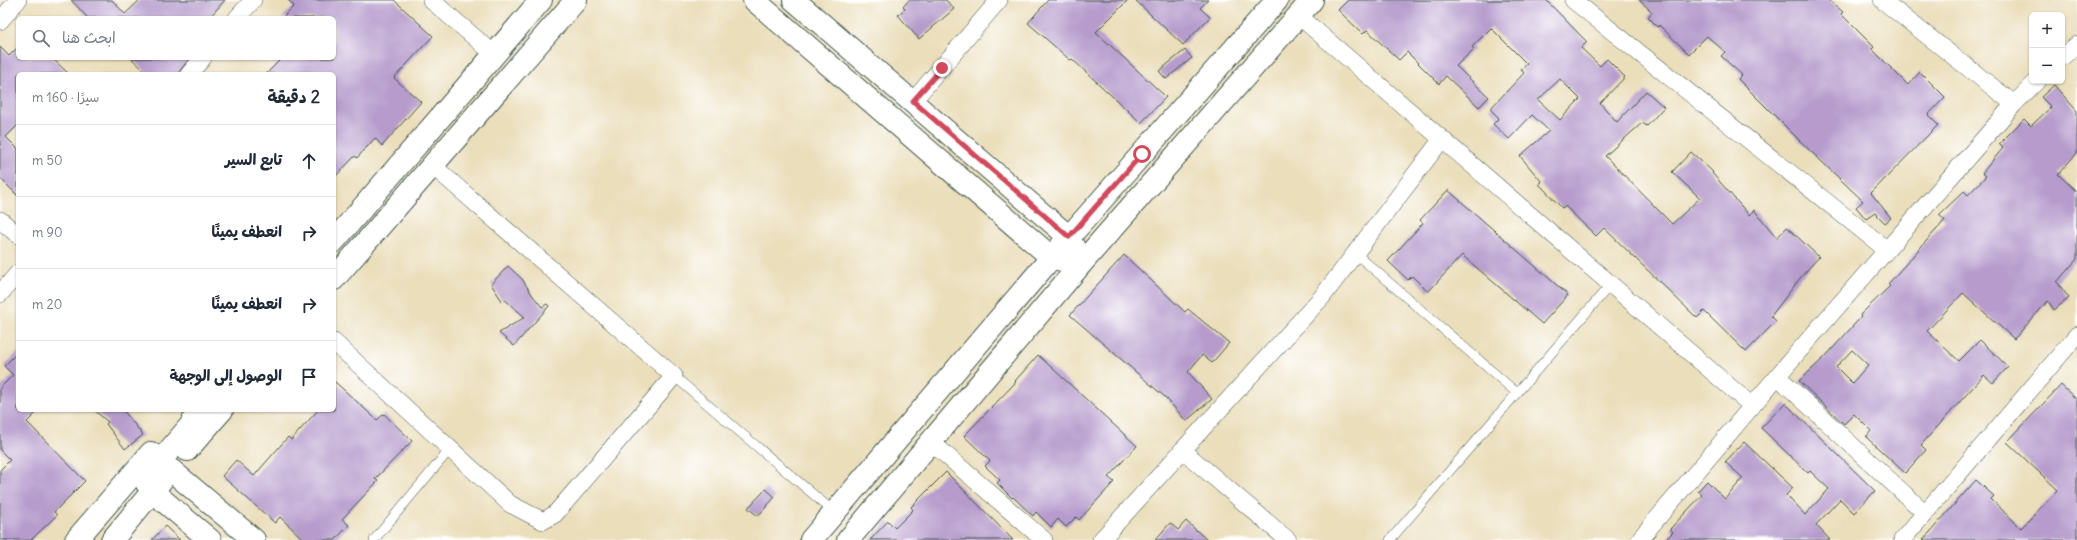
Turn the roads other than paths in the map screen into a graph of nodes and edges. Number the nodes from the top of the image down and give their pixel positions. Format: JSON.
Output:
{"nodes":[{"id":1,"x":18,"y":0,"type":"edge"},
{"id":2,"x":253,"y":0,"type":"edge"},
{"id":3,"x":431,"y":0,"type":"edge"},
{"id":4,"x":541,"y":0,"type":"edge"},
{"id":5,"x":576,"y":0,"type":"edge"},
{"id":6,"x":754,"y":0,"type":"edge"},
{"id":7,"x":794,"y":0,"type":"edge"},
{"id":8,"x":998,"y":0,"type":"edge"},
{"id":9,"x":1277,"y":0,"type":"edge"},
{"id":10,"x":1882,"y":0,"type":"edge"},
{"id":11,"x":1577,"y":1,"type":"edge"},
{"id":12,"x":1305,"y":8,"type":"edge"},
{"id":13,"x":239,"y":16,"type":"edge"},
{"id":14,"x":0,"y":21,"type":"edge"},
{"id":15,"x":2077,"y":45,"type":"edge"},
{"id":16,"x":494,"y":54,"type":"junction"},
{"id":17,"x":2065,"y":55,"type":"edge"},
{"id":18,"x":201,"y":60,"type":"edge"},
{"id":19,"x":191,"y":72,"type":"edge"},
{"id":20,"x":2034,"y":84,"type":"edge"},
{"id":21,"x":913,"y":101,"type":"junction"},
{"id":22,"x":2014,"y":104,"type":"junction"},
{"id":23,"x":1442,"y":139,"type":"junction"},
{"id":24,"x":433,"y":166,"type":"junction"},
{"id":25,"x":0,"y":220,"type":"edge"},
{"id":26,"x":16,"y":233,"type":"edge"},
{"id":27,"x":1069,"y":237,"type":"junction"},
{"id":28,"x":336,"y":239,"type":"edge"},
{"id":29,"x":1887,"y":250,"type":"junction"},
{"id":30,"x":1355,"y":253,"type":"junction"},
{"id":31,"x":1051,"y":258,"type":"junction"},
{"id":32,"x":1081,"y":264,"type":"junction"},
{"id":33,"x":16,"y":275,"type":"edge"},
{"id":34,"x":336,"y":277,"type":"edge"},
{"id":35,"x":1611,"y":284,"type":"junction"},
{"id":36,"x":0,"y":294,"type":"edge"},
{"id":37,"x":2077,"y":335,"type":"edge"},
{"id":38,"x":336,"y":344,"type":"edge"},
{"id":39,"x":674,"y":376,"type":"junction"},
{"id":40,"x":1777,"y":376,"type":"junction"},
{"id":41,"x":1517,"y":393,"type":"junction"},
{"id":42,"x":1752,"y":406,"type":"junction"},
{"id":43,"x":186,"y":412,"type":"edge"},
{"id":44,"x":197,"y":412,"type":"edge"},
{"id":45,"x":220,"y":412,"type":"edge"},
{"id":46,"x":931,"y":442,"type":"junction"},
{"id":47,"x":451,"y":448,"type":"junction"},
{"id":48,"x":1182,"y":450,"type":"junction"},
{"id":49,"x":171,"y":470,"type":"junction"},
{"id":50,"x":153,"y":492,"type":"junction"},
{"id":51,"x":835,"y":513,"type":"junction"},
{"id":52,"x":1925,"y":513,"type":"junction"},
{"id":53,"x":76,"y":540,"type":"edge"},
{"id":54,"x":112,"y":540,"type":"edge"},
{"id":55,"x":210,"y":540,"type":"edge"},
{"id":56,"x":254,"y":540,"type":"edge"},
{"id":57,"x":374,"y":540,"type":"edge"},
{"id":58,"x":811,"y":540,"type":"edge"},
{"id":59,"x":848,"y":540,"type":"edge"},
{"id":60,"x":1044,"y":540,"type":"edge"},
{"id":61,"x":1101,"y":540,"type":"edge"},
{"id":62,"x":1288,"y":540,"type":"edge"},
{"id":63,"x":1390,"y":540,"type":"edge"},
{"id":64,"x":1639,"y":540,"type":"edge"},
{"id":65,"x":1902,"y":540,"type":"edge"}],
"edges":[{"from":1,"to":14,"type":"street"},
{"from":2,"to":13,"type":"street"},
{"from":3,"to":16,"type":"street"},
{"from":4,"to":16,"type":"street"},
{"from":5,"to":24,"type":"street"},
{"from":6,"to":31,"type":"street"},
{"from":7,"to":21,"type":"street"},
{"from":8,"to":21,"type":"street"},
{"from":9,"to":27,"type":"street"},
{"from":10,"to":22,"type":"street"},
{"from":11,"to":29,"type":"street"},
{"from":12,"to":23,"type":"street"},
{"from":12,"to":32,"type":"street"},
{"from":15,"to":17,"type":"street"},
{"from":16,"to":28,"type":"street"},
{"from":18,"to":19,"type":"street"},
{"from":20,"to":22,"type":"street"},
{"from":21,"to":27,"type":"street"},
{"from":22,"to":29,"type":"street"},
{"from":23,"to":30,"type":"street"},
{"from":23,"to":35,"type":"street"},
{"from":24,"to":34,"type":"street"},
{"from":24,"to":39,"type":"street"},
{"from":25,"to":26,"type":"street"},
{"from":27,"to":31,"type":"street"},
{"from":27,"to":32,"type":"street"},
{"from":29,"to":40,"type":"street"},
{"from":30,"to":41,"type":"lane"},
{"from":30,"to":48,"type":"street"},
{"from":31,"to":32,"type":"street"},
{"from":31,"to":51,"type":"street"},
{"from":32,"to":46,"type":"street"},
{"from":33,"to":36,"type":"street"},
{"from":35,"to":41,"type":"lane"},
{"from":35,"to":42,"type":"street"},
{"from":37,"to":52,"type":"street"},
{"from":38,"to":47,"type":"street"},
{"from":39,"to":47,"type":"street"},
{"from":39,"to":51,"type":"lane"},
{"from":40,"to":42,"type":"street"},
{"from":40,"to":52,"type":"street"},
{"from":41,"to":63,"type":"lane"},
{"from":42,"to":64,"type":"street"},
{"from":43,"to":53,"type":"street"},
{"from":44,"to":50,"type":"street"},
{"from":45,"to":49,"type":"street"},
{"from":46,"to":59,"type":"street"},
{"from":46,"to":60,"type":"street"},
{"from":47,"to":57,"type":"lane"},
{"from":48,"to":61,"type":"street"},
{"from":48,"to":62,"type":"street"},
{"from":49,"to":50,"type":"street"},
{"from":49,"to":56,"type":"street"},
{"from":50,"to":54,"type":"street"},
{"from":50,"to":55,"type":"street"},
{"from":51,"to":58,"type":"street"},
{"from":52,"to":65,"type":"street"}]}
